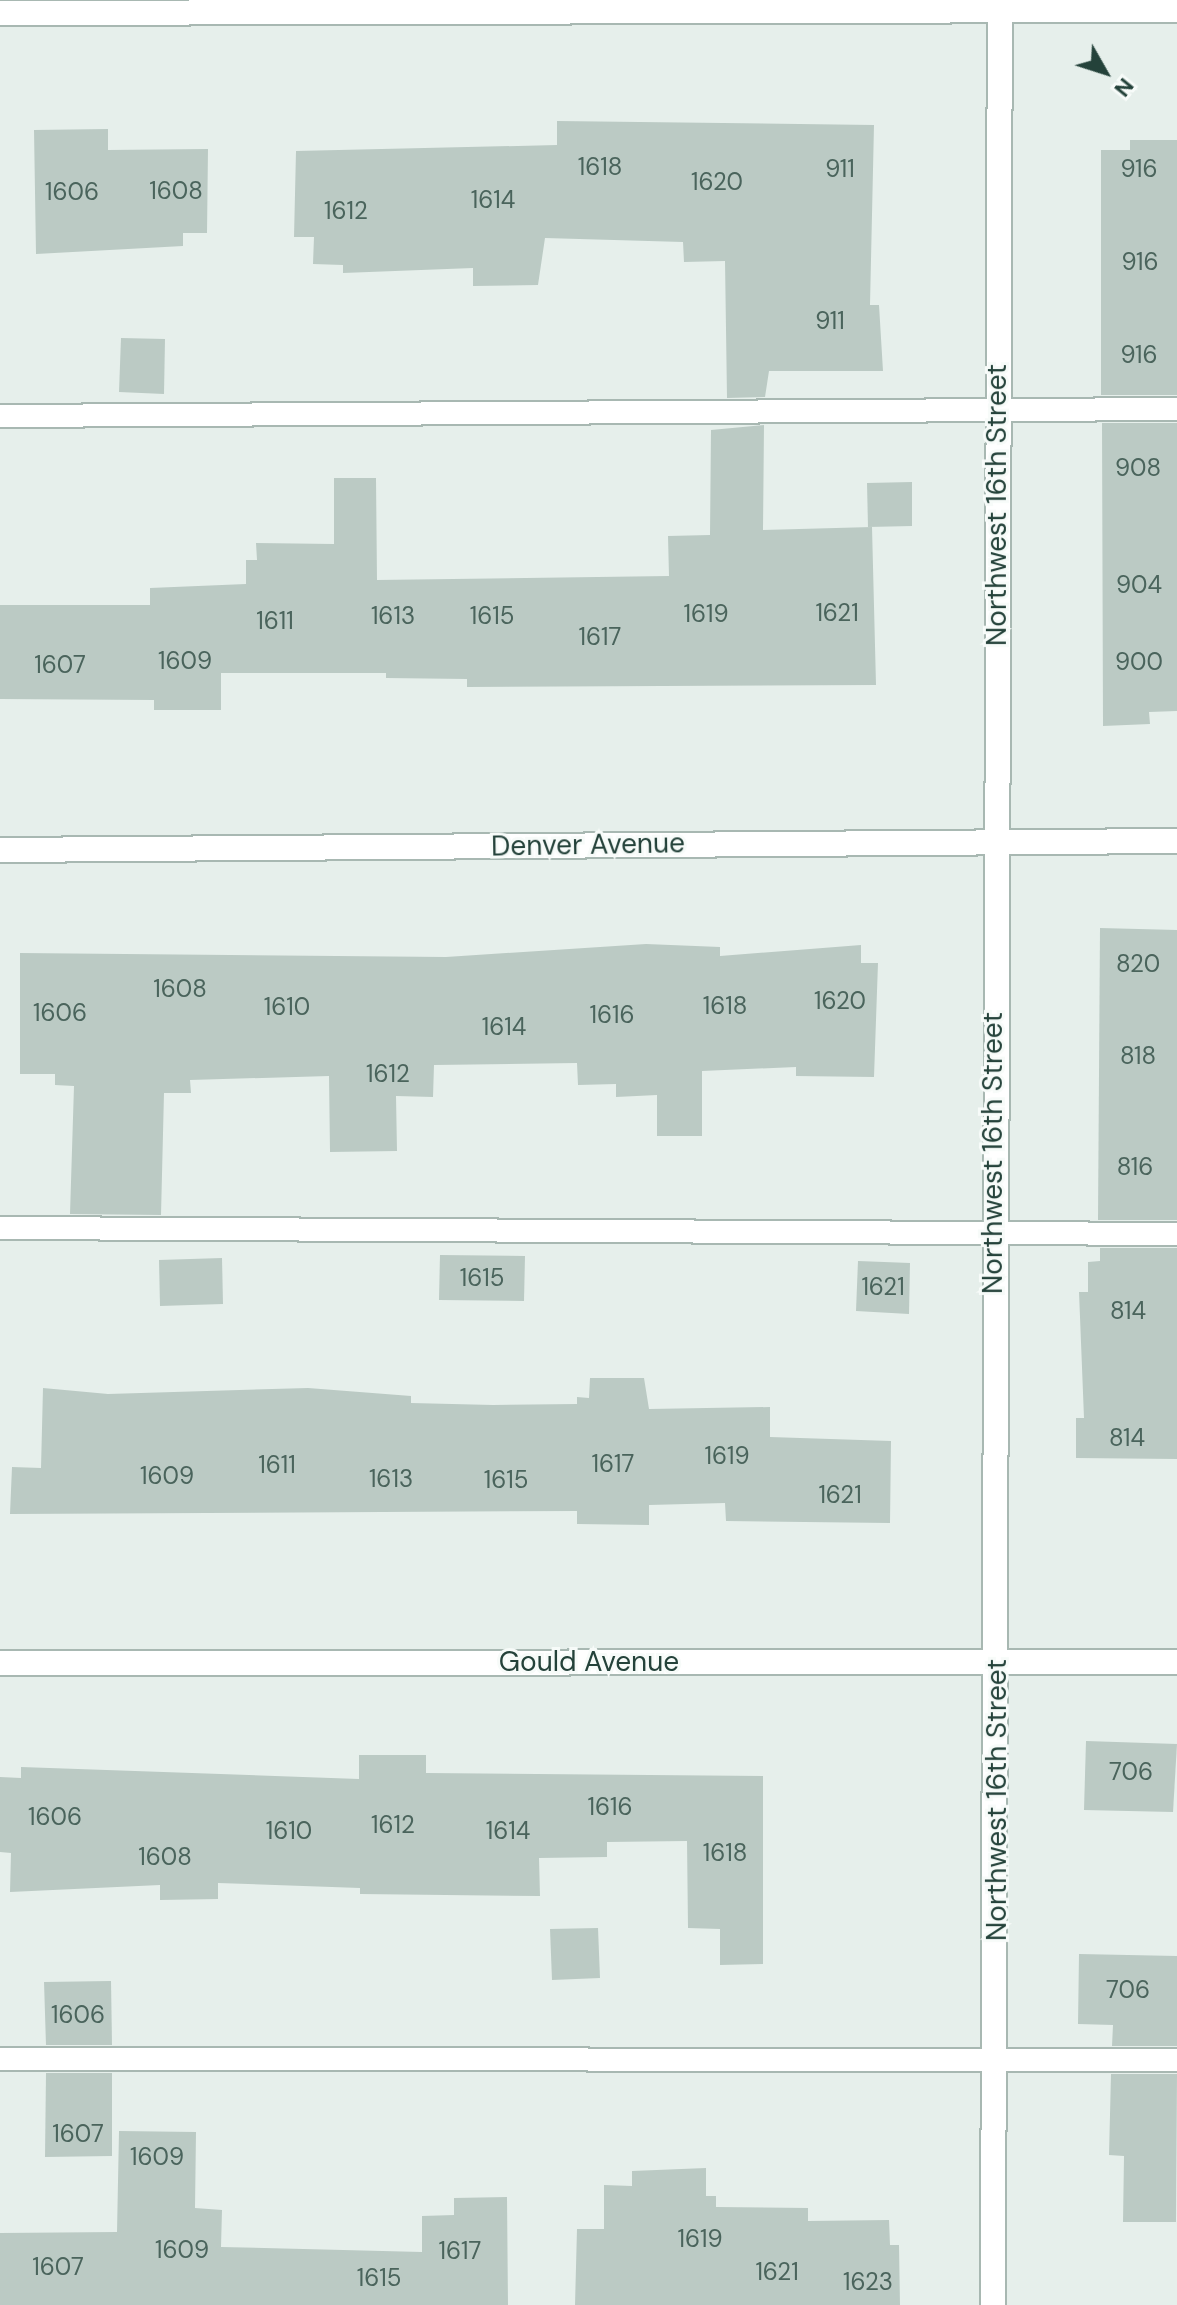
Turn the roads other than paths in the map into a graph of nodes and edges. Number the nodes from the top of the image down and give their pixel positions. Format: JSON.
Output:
{"nodes":[{"id":1,"x":1000,"y":5,"type":"edge"},
{"id":2,"x":585,"y":6,"type":"edge"},
{"id":3,"x":1177,"y":10,"type":"edge"},
{"id":4,"x":0,"y":13,"type":"edge"},
{"id":5,"x":1177,"y":409,"type":"edge"},
{"id":6,"x":998,"y":410,"type":"junction"},
{"id":7,"x":0,"y":416,"type":"edge"},
{"id":8,"x":995,"y":841,"type":"junction"},
{"id":9,"x":1177,"y":841,"type":"edge"},
{"id":10,"x":0,"y":850,"type":"edge"},
{"id":11,"x":0,"y":1228,"type":"edge"},
{"id":12,"x":1177,"y":1234,"type":"edge"},
{"id":13,"x":992,"y":1235,"type":"junction"},
{"id":14,"x":998,"y":1662,"type":"junction"},
{"id":15,"x":1177,"y":1662,"type":"edge"},
{"id":16,"x":0,"y":1663,"type":"edge"},
{"id":17,"x":0,"y":2059,"type":"edge"},
{"id":18,"x":1177,"y":2060,"type":"edge"},
{"id":19,"x":995,"y":2061,"type":"junction"},
{"id":20,"x":993,"y":2305,"type":"edge"}],
"edges":[{"from":1,"to":2,"type":"street"},
{"from":1,"to":3,"type":"street"},
{"from":1,"to":6,"type":"street","name":"Northwest 16th Street"},
{"from":2,"to":4,"type":"street"},
{"from":5,"to":6,"type":"lane"},
{"from":6,"to":7,"type":"lane"},
{"from":6,"to":8,"type":"street","name":"Northwest 16th Street"},
{"from":8,"to":9,"type":"street","name":"Denver Avenue"},
{"from":8,"to":10,"type":"street","name":"Denver Avenue"},
{"from":8,"to":13,"type":"street","name":"Northwest 16th Street"},
{"from":11,"to":13,"type":"lane"},
{"from":12,"to":13,"type":"lane"},
{"from":13,"to":14,"type":"street","name":"Northwest 16th Street"},
{"from":14,"to":15,"type":"street","name":"Gould Avenue"},
{"from":14,"to":16,"type":"street","name":"Gould Avenue"},
{"from":14,"to":19,"type":"street","name":"Northwest 16th Street"},
{"from":17,"to":19,"type":"lane"},
{"from":18,"to":19,"type":"lane"},
{"from":19,"to":20,"type":"street","name":"Northwest 16th Street"}]}
